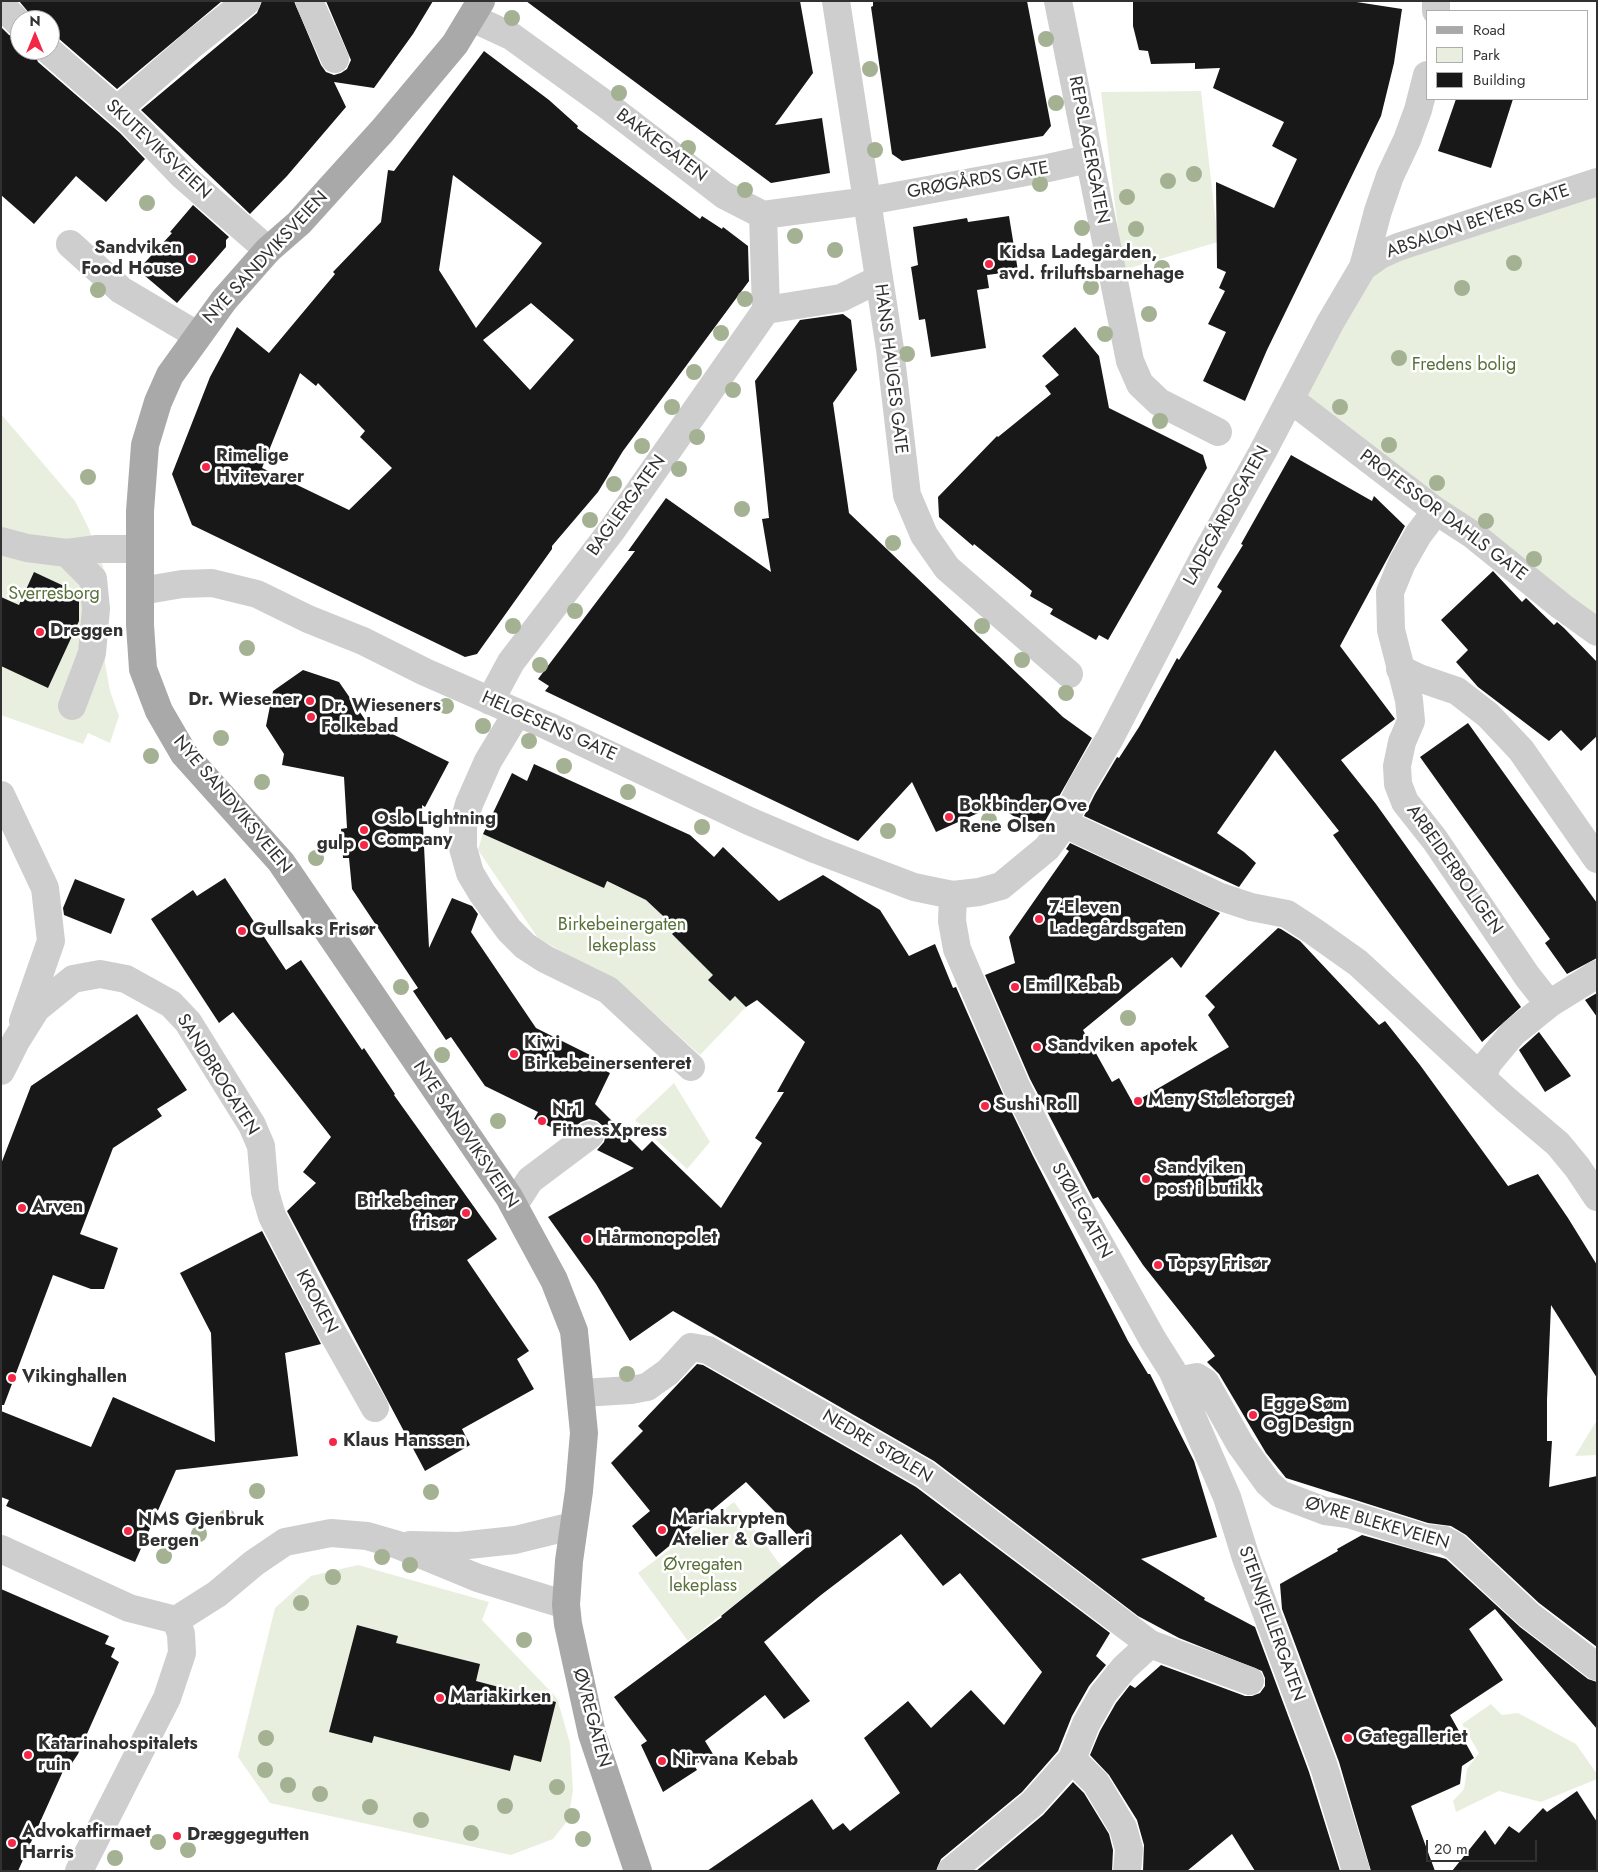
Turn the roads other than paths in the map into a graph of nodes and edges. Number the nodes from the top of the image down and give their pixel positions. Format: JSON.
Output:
{"nodes":[{"id":1,"x":247,"y":1,"type":"edge"},
{"id":2,"x":309,"y":1,"type":"edge"},
{"id":3,"x":836,"y":1,"type":"edge"},
{"id":4,"x":1058,"y":1,"type":"edge"},
{"id":5,"x":1,"y":5,"type":"edge"},
{"id":6,"x":477,"y":9,"type":"edge"},
{"id":7,"x":10,"y":14,"type":"edge"},
{"id":8,"x":335,"y":59,"type":"dead end"},
{"id":9,"x":60,"y":60,"type":"edge"},
{"id":10,"x":1426,"y":79,"type":"edge"},
{"id":11,"x":117,"y":110,"type":"junction"},
{"id":12,"x":1088,"y":159,"type":"junction"},
{"id":13,"x":1597,"y":182,"type":"edge"},
{"id":14,"x":868,"y":201,"type":"junction"},
{"id":15,"x":763,"y":215,"type":"junction"},
{"id":16,"x":70,"y":244,"type":"dead end"},
{"id":17,"x":268,"y":250,"type":"junction"},
{"id":18,"x":1363,"y":267,"type":"junction"},
{"id":19,"x":879,"y":279,"type":"junction"},
{"id":20,"x":766,"y":310,"type":"junction"},
{"id":21,"x":197,"y":335,"type":"junction"},
{"id":22,"x":1290,"y":399,"type":"junction"},
{"id":23,"x":1218,"y":432,"type":"dead end"},
{"id":24,"x":1436,"y":512,"type":"junction"},
{"id":25,"x":1,"y":541,"type":"edge"},
{"id":26,"x":140,"y":550,"type":"junction"},
{"id":27,"x":67,"y":553,"type":"junction"},
{"id":28,"x":141,"y":591,"type":"junction"},
{"id":29,"x":1597,"y":632,"type":"edge"},
{"id":30,"x":1400,"y":669,"type":"junction"},
{"id":31,"x":1069,"y":674,"type":"dead end"},
{"id":32,"x":490,"y":702,"type":"junction"},
{"id":33,"x":72,"y":706,"type":"dead end"},
{"id":34,"x":517,"y":713,"type":"junction"},
{"id":35,"x":1,"y":795,"type":"edge"},
{"id":36,"x":1063,"y":823,"type":"junction"},
{"id":37,"x":1597,"y":859,"type":"edge"},
{"id":38,"x":953,"y":895,"type":"junction"},
{"id":39,"x":1597,"y":974,"type":"edge"},
{"id":40,"x":1549,"y":1004,"type":"junction"},
{"id":41,"x":16,"y":1041,"type":"junction"},
{"id":42,"x":691,"y":1067,"type":"dead end"},
{"id":43,"x":1,"y":1071,"type":"edge"},
{"id":44,"x":1482,"y":1078,"type":"junction"},
{"id":45,"x":590,"y":1135,"type":"dead end"},
{"id":46,"x":265,"y":1192,"type":"joint"},
{"id":47,"x":1597,"y":1197,"type":"edge"},
{"id":48,"x":514,"y":1205,"type":"junction"},
{"id":49,"x":1177,"y":1381,"type":"junction"},
{"id":50,"x":582,"y":1393,"type":"junction"},
{"id":51,"x":375,"y":1408,"type":"dead end"},
{"id":52,"x":572,"y":1526,"type":"junction"},
{"id":53,"x":398,"y":1546,"type":"junction"},
{"id":54,"x":1,"y":1549,"type":"edge"},
{"id":55,"x":569,"y":1561,"type":"joint"},
{"id":56,"x":566,"y":1605,"type":"junction"},
{"id":57,"x":176,"y":1620,"type":"junction"},
{"id":58,"x":1150,"y":1644,"type":"junction"},
{"id":59,"x":1597,"y":1667,"type":"edge"},
{"id":60,"x":1250,"y":1681,"type":"dead end"},
{"id":61,"x":1072,"y":1759,"type":"junction"},
{"id":62,"x":79,"y":1871,"type":"edge"},
{"id":63,"x":638,"y":1871,"type":"edge"},
{"id":64,"x":951,"y":1871,"type":"edge"},
{"id":65,"x":1128,"y":1871,"type":"edge"},
{"id":66,"x":1356,"y":1871,"type":"edge"}],
"edges":[{"from":1,"to":11,"type":"street"},
{"from":2,"to":8,"type":"street"},
{"from":3,"to":14,"type":"street","name":"HANS HAUGES GATE"},
{"from":4,"to":12,"type":"street","name":"REPSLAGERGATEN"},
{"from":5,"to":7,"type":"street"},
{"from":6,"to":15,"type":"street","name":"BAKKEGATEN"},
{"from":6,"to":17,"type":"main road","name":"NYE SANDVIKSVEIEN"},
{"from":9,"to":11,"type":"street","name":"SKUTEVIKSVEIEN"},
{"from":10,"to":18,"type":"street","name":"LADEGÅRDSGATEN"},
{"from":11,"to":17,"type":"street","name":"SKUTEVIKSVEIEN"},
{"from":12,"to":14,"type":"street","name":"GRØGÅRDS GATE"},
{"from":12,"to":23,"type":"street","name":"REPSLAGERGATEN"},
{"from":13,"to":18,"type":"street","name":"ABSALON BEYERS GATE"},
{"from":14,"to":15,"type":"street"},
{"from":14,"to":19,"type":"street","name":"HANS HAUGES GATE"},
{"from":15,"to":20,"type":"street"},
{"from":16,"to":21,"type":"street"},
{"from":17,"to":21,"type":"main road","name":"NYE SANDVIKSVEIEN"},
{"from":18,"to":22,"type":"street","name":"LADEGÅRDSGATEN"},
{"from":19,"to":20,"type":"street"},
{"from":19,"to":31,"type":"street","name":"HANS HAUGES GATE"},
{"from":20,"to":32,"type":"street","name":"BAGLERGATEN"},
{"from":21,"to":26,"type":"main road","name":"NYE SANDVIKSVEIEN"},
{"from":22,"to":24,"type":"street","name":"PROFESSOR DAHLS GATE"},
{"from":22,"to":36,"type":"street","name":"LADEGÅRDSGATEN"},
{"from":24,"to":29,"type":"street","name":"PROFESSOR DAHLS GATE"},
{"from":24,"to":30,"type":"street","name":"ARBEIDERBOLIGEN"},
{"from":25,"to":27,"type":"street"},
{"from":26,"to":27,"type":"street"},
{"from":26,"to":28,"type":"main road","name":"NYE SANDVIKSVEIEN"},
{"from":27,"to":33,"type":"street"},
{"from":28,"to":32,"type":"street","name":"HELGESENS GATE"},
{"from":28,"to":48,"type":"main road","name":"NYE SANDVIKSVEIEN"},
{"from":30,"to":37,"type":"street"},
{"from":30,"to":40,"type":"street","name":"ARBEIDERBOLIGEN"},
{"from":32,"to":34,"type":"street","name":"HELGESENS GATE"},
{"from":34,"to":38,"type":"street","name":"HELGESENS GATE"},
{"from":34,"to":42,"type":"street"},
{"from":35,"to":41,"type":"street"},
{"from":36,"to":38,"type":"street","name":"LADEGÅRDSGATEN"},
{"from":36,"to":44,"type":"street"},
{"from":38,"to":49,"type":"street","name":"STØLEGATEN"},
{"from":39,"to":40,"type":"street"},
{"from":40,"to":44,"type":"street"},
{"from":41,"to":43,"type":"street","name":"SANDBROGATEN"},
{"from":41,"to":46,"type":"street","name":"SANDBROGATEN"},
{"from":44,"to":47,"type":"street"},
{"from":45,"to":48,"type":"street"},
{"from":46,"to":51,"type":"street","name":"KROKEN"},
{"from":48,"to":50,"type":"main road","name":"NYE SANDVIKSVEIEN"},
{"from":49,"to":59,"type":"street","name":"ØVRE BLEKEVEIEN"},
{"from":49,"to":66,"type":"street","name":"STEINKJELLERGATEN"},
{"from":50,"to":52,"type":"main road","name":"NYE SANDVIKSVEIEN"},
{"from":50,"to":58,"type":"street","name":"NEDRE STØLEN"},
{"from":52,"to":53,"type":"street"},
{"from":52,"to":55,"type":"main road","name":"NYE SANDVIKSVEIEN"},
{"from":53,"to":56,"type":"street"},
{"from":53,"to":57,"type":"street"},
{"from":54,"to":57,"type":"street"},
{"from":55,"to":56,"type":"main road","name":"ØVREGATEN"},
{"from":56,"to":63,"type":"main road","name":"ØVREGATEN"},
{"from":57,"to":62,"type":"street"},
{"from":58,"to":60,"type":"street"},
{"from":58,"to":61,"type":"street"},
{"from":61,"to":64,"type":"street"},
{"from":61,"to":65,"type":"street"}]}
